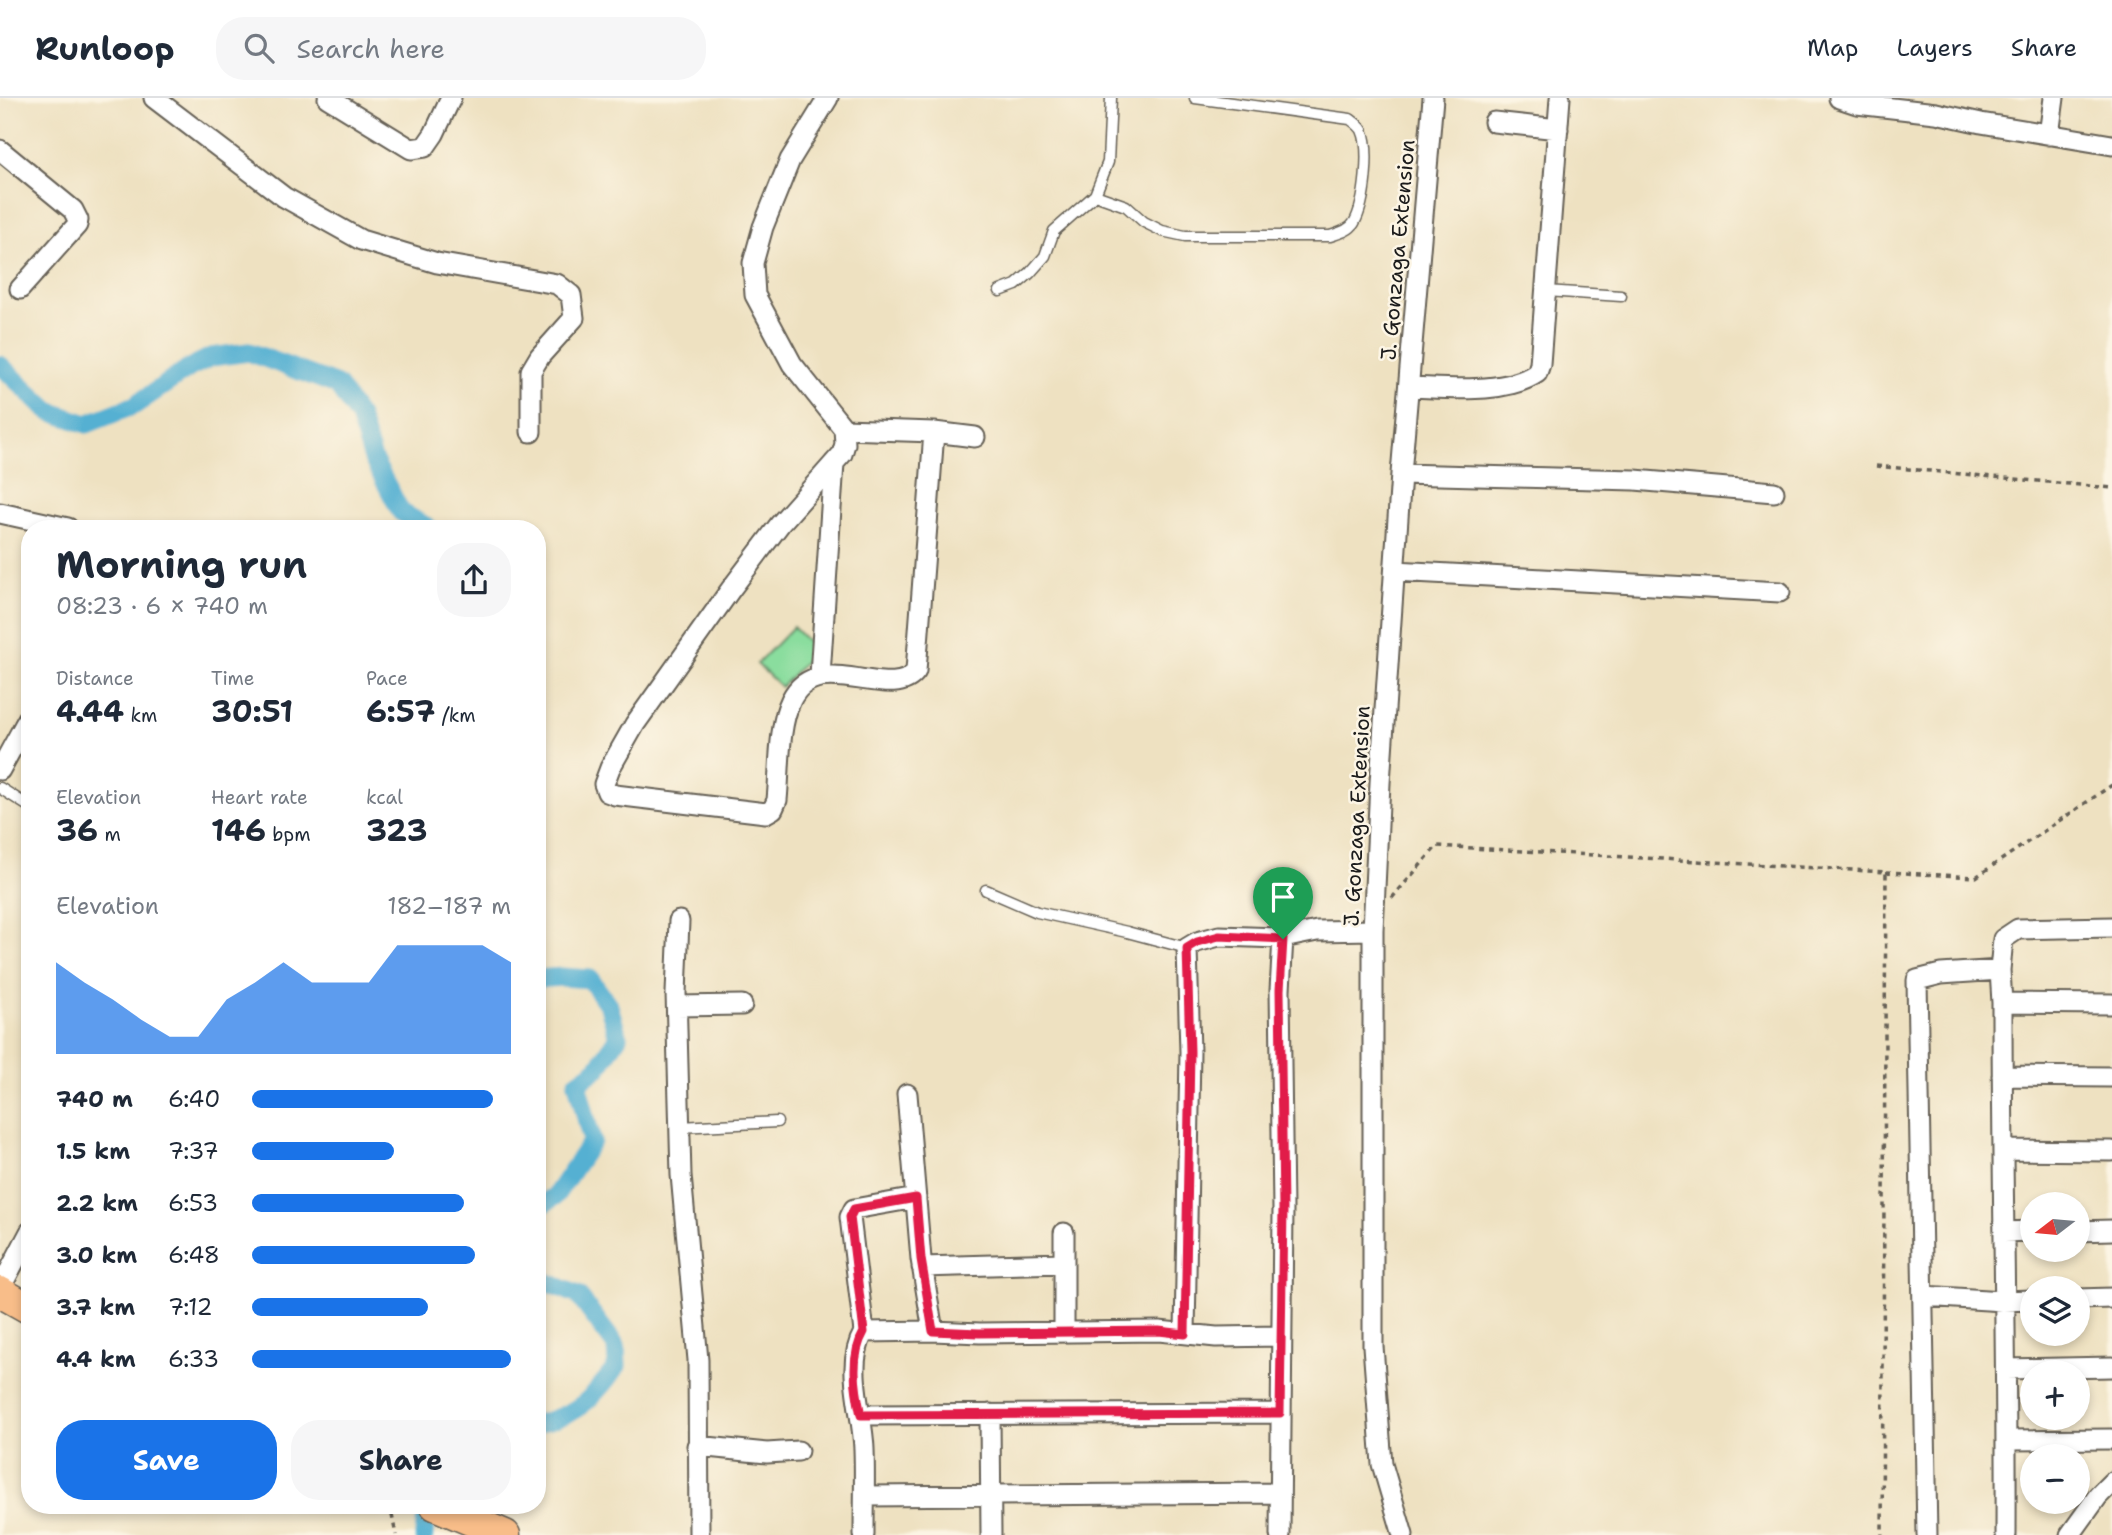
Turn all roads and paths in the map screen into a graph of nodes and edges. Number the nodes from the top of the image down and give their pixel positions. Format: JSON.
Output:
{"nodes":[{"id":1,"x":154,"y":98,"type":"edge"},
{"id":2,"x":328,"y":98,"type":"edge"},
{"id":3,"x":451,"y":98,"type":"edge"},
{"id":4,"x":828,"y":98,"type":"edge"},
{"id":5,"x":1111,"y":98,"type":"edge"},
{"id":6,"x":1195,"y":98,"type":"edge"},
{"id":7,"x":1433,"y":98,"type":"edge"},
{"id":8,"x":1560,"y":98,"type":"edge"},
{"id":9,"x":1839,"y":98,"type":"edge"},
{"id":10,"x":2054,"y":98,"type":"edge"},
{"id":11,"x":1937,"y":106,"type":"edge"},
{"id":12,"x":1494,"y":122,"type":"dead end"},
{"id":13,"x":1558,"y":129,"type":"junction"},
{"id":14,"x":2049,"y":135,"type":"junction"},
{"id":15,"x":2112,"y":145,"type":"edge"},
{"id":16,"x":0,"y":150,"type":"edge"},
{"id":17,"x":1095,"y":195,"type":"junction"},
{"id":18,"x":20,"y":289,"type":"dead end"},
{"id":19,"x":1000,"y":291,"type":"dead end"},
{"id":20,"x":1546,"y":291,"type":"junction"},
{"id":21,"x":1622,"y":296,"type":"dead end"},
{"id":22,"x":1409,"y":387,"type":"junction"},
{"id":23,"x":844,"y":429,"type":"junction"},
{"id":24,"x":531,"y":432,"type":"dead end"},
{"id":25,"x":934,"y":432,"type":"junction"},
{"id":26,"x":975,"y":437,"type":"dead end"},
{"id":27,"x":834,"y":463,"type":"junction"},
{"id":28,"x":1876,"y":466,"type":"dead end"},
{"id":29,"x":1401,"y":474,"type":"junction"},
{"id":30,"x":2112,"y":488,"type":"edge"},
{"id":31,"x":1774,"y":492,"type":"dead end"},
{"id":32,"x":0,"y":513,"type":"edge"},
{"id":33,"x":32,"y":520,"type":"edge"},
{"id":34,"x":1395,"y":571,"type":"junction"},
{"id":35,"x":1780,"y":592,"type":"dead end"},
{"id":36,"x":820,"y":675,"type":"junction"},
{"id":37,"x":21,"y":732,"type":"edge"},
{"id":38,"x":0,"y":770,"type":"edge"},
{"id":39,"x":2112,"y":785,"type":"edge"},
{"id":40,"x":0,"y":788,"type":"edge"},
{"id":41,"x":21,"y":801,"type":"edge"},
{"id":42,"x":1886,"y":872,"type":"junction"},
{"id":43,"x":986,"y":890,"type":"dead end"},
{"id":44,"x":679,"y":921,"type":"dead end"},
{"id":45,"x":1373,"y":926,"type":"junction"},
{"id":46,"x":2112,"y":927,"type":"edge"},
{"id":47,"x":1283,"y":939,"type":"junction"},
{"id":48,"x":1187,"y":948,"type":"junction"},
{"id":49,"x":2000,"y":970,"type":"junction"},
{"id":50,"x":2002,"y":1003,"type":"junction"},
{"id":51,"x":2112,"y":1004,"type":"edge"},
{"id":52,"x":742,"y":1005,"type":"dead end"},
{"id":53,"x":677,"y":1006,"type":"junction"},
{"id":54,"x":2002,"y":1076,"type":"junction"},
{"id":55,"x":2112,"y":1077,"type":"edge"},
{"id":56,"x":907,"y":1094,"type":"dead end"},
{"id":57,"x":776,"y":1122,"type":"dead end"},
{"id":58,"x":680,"y":1127,"type":"junction"},
{"id":59,"x":2004,"y":1150,"type":"junction"},
{"id":60,"x":2112,"y":1151,"type":"edge"},
{"id":61,"x":916,"y":1198,"type":"junction"},
{"id":62,"x":2112,"y":1230,"type":"edge"},
{"id":63,"x":2020,"y":1231,"type":"edge"},
{"id":64,"x":2090,"y":1231,"type":"edge"},
{"id":65,"x":2004,"y":1232,"type":"junction"},
{"id":66,"x":1064,"y":1233,"type":"dead end"},
{"id":67,"x":21,"y":1250,"type":"edge"},
{"id":68,"x":1064,"y":1263,"type":"junction"},
{"id":69,"x":922,"y":1267,"type":"junction"},
{"id":70,"x":0,"y":1291,"type":"edge"},
{"id":71,"x":1924,"y":1296,"type":"junction"},
{"id":72,"x":2112,"y":1298,"type":"edge"},
{"id":73,"x":2090,"y":1299,"type":"edge"},
{"id":74,"x":2020,"y":1300,"type":"edge"},
{"id":75,"x":2003,"y":1301,"type":"junction"},
{"id":76,"x":21,"y":1304,"type":"edge"},
{"id":77,"x":933,"y":1331,"type":"junction"},
{"id":78,"x":1064,"y":1331,"type":"junction"},
{"id":79,"x":864,"y":1332,"type":"junction"},
{"id":80,"x":1185,"y":1334,"type":"junction"},
{"id":81,"x":1281,"y":1336,"type":"junction"},
{"id":82,"x":2112,"y":1367,"type":"edge"},
{"id":83,"x":2007,"y":1369,"type":"junction"},
{"id":84,"x":1280,"y":1413,"type":"junction"},
{"id":85,"x":990,"y":1414,"type":"junction"},
{"id":86,"x":861,"y":1415,"type":"junction"},
{"id":87,"x":2112,"y":1439,"type":"edge"},
{"id":88,"x":2007,"y":1440,"type":"junction"},
{"id":89,"x":697,"y":1446,"type":"junction"},
{"id":90,"x":798,"y":1451,"type":"dead end"},
{"id":91,"x":2112,"y":1482,"type":"edge"},
{"id":92,"x":1279,"y":1493,"type":"junction"},
{"id":93,"x":990,"y":1495,"type":"junction"},
{"id":94,"x":864,"y":1496,"type":"junction"},
{"id":95,"x":392,"y":1514,"type":"edge"},
{"id":96,"x":456,"y":1514,"type":"edge"},
{"id":97,"x":504,"y":1534,"type":"edge"},
{"id":98,"x":396,"y":1535,"type":"edge"},
{"id":99,"x":699,"y":1535,"type":"edge"},
{"id":100,"x":864,"y":1535,"type":"edge"},
{"id":101,"x":991,"y":1535,"type":"edge"},
{"id":102,"x":1280,"y":1535,"type":"edge"},
{"id":103,"x":1403,"y":1535,"type":"edge"},
{"id":104,"x":1882,"y":1535,"type":"edge"},
{"id":105,"x":1927,"y":1535,"type":"edge"},
{"id":106,"x":2006,"y":1535,"type":"edge"},
{"id":107,"x":2070,"y":1535,"type":"edge"}],
"edges":[{"from":1,"to":24,"type":"street"},
{"from":2,"to":3,"type":"street"},
{"from":4,"to":23,"type":"street"},
{"from":5,"to":17,"type":"lane"},
{"from":6,"to":17,"type":"lane"},
{"from":7,"to":22,"type":"street","name":"J. Gonzaga Extension"},
{"from":8,"to":13,"type":"street"},
{"from":9,"to":11,"type":"street"},
{"from":10,"to":14,"type":"street"},
{"from":11,"to":14,"type":"street"},
{"from":12,"to":13,"type":"street"},
{"from":13,"to":20,"type":"street"},
{"from":14,"to":15,"type":"street"},
{"from":16,"to":18,"type":"street"},
{"from":17,"to":19,"type":"lane"},
{"from":20,"to":21,"type":"lane"},
{"from":20,"to":22,"type":"street"},
{"from":22,"to":29,"type":"street","name":"J. Gonzaga Extension"},
{"from":23,"to":25,"type":"street"},
{"from":23,"to":27,"type":"street"},
{"from":25,"to":26,"type":"street"},
{"from":25,"to":36,"type":"street"},
{"from":27,"to":36,"type":"street"},
{"from":27,"to":36,"type":"street"},
{"from":28,"to":30,"type":"path"},
{"from":29,"to":31,"type":"street"},
{"from":29,"to":34,"type":"street","name":"J. Gonzaga Extension"},
{"from":32,"to":33,"type":"street"},
{"from":34,"to":35,"type":"street"},
{"from":34,"to":45,"type":"street","name":"J. Gonzaga Extension"},
{"from":37,"to":38,"type":"street"},
{"from":39,"to":42,"type":"path"},
{"from":40,"to":41,"type":"lane"},
{"from":42,"to":45,"type":"path"},
{"from":42,"to":104,"type":"path"},
{"from":43,"to":48,"type":"lane"},
{"from":44,"to":53,"type":"street"},
{"from":45,"to":47,"type":"street"},
{"from":45,"to":103,"type":"street","name":"J. Gonzaga Extension"},
{"from":46,"to":49,"type":"street"},
{"from":47,"to":48,"type":"street"},
{"from":47,"to":81,"type":"street"},
{"from":48,"to":80,"type":"street"},
{"from":49,"to":50,"type":"street"},
{"from":49,"to":71,"type":"street"},
{"from":50,"to":51,"type":"street"},
{"from":50,"to":54,"type":"street"},
{"from":52,"to":53,"type":"street"},
{"from":53,"to":58,"type":"street"},
{"from":54,"to":55,"type":"street"},
{"from":54,"to":59,"type":"street"},
{"from":56,"to":61,"type":"street"},
{"from":57,"to":58,"type":"lane"},
{"from":58,"to":89,"type":"street"},
{"from":59,"to":60,"type":"street"},
{"from":59,"to":65,"type":"street"},
{"from":61,"to":69,"type":"street"},
{"from":61,"to":79,"type":"street"},
{"from":62,"to":64,"type":"street"},
{"from":63,"to":65,"type":"street"},
{"from":65,"to":75,"type":"street"},
{"from":66,"to":68,"type":"street"},
{"from":67,"to":70,"type":"street"},
{"from":68,"to":69,"type":"street"},
{"from":68,"to":78,"type":"street"},
{"from":69,"to":77,"type":"street"},
{"from":70,"to":76,"type":"main road"},
{"from":71,"to":75,"type":"street"},
{"from":71,"to":105,"type":"street"},
{"from":72,"to":73,"type":"street"},
{"from":74,"to":75,"type":"street"},
{"from":75,"to":83,"type":"street"},
{"from":77,"to":78,"type":"street"},
{"from":77,"to":79,"type":"street"},
{"from":78,"to":80,"type":"street"},
{"from":79,"to":86,"type":"street"},
{"from":80,"to":81,"type":"street"},
{"from":81,"to":84,"type":"street"},
{"from":82,"to":83,"type":"street"},
{"from":83,"to":88,"type":"street"},
{"from":84,"to":85,"type":"street"},
{"from":84,"to":92,"type":"street"},
{"from":85,"to":86,"type":"street"},
{"from":85,"to":93,"type":"street"},
{"from":86,"to":94,"type":"street"},
{"from":87,"to":88,"type":"street"},
{"from":88,"to":106,"type":"street"},
{"from":89,"to":90,"type":"street"},
{"from":89,"to":99,"type":"street"},
{"from":91,"to":107,"type":"street"},
{"from":92,"to":93,"type":"street"},
{"from":92,"to":102,"type":"street"},
{"from":93,"to":94,"type":"street"},
{"from":93,"to":101,"type":"street"},
{"from":94,"to":100,"type":"street"},
{"from":95,"to":98,"type":"path"},
{"from":96,"to":97,"type":"main road"}]}
